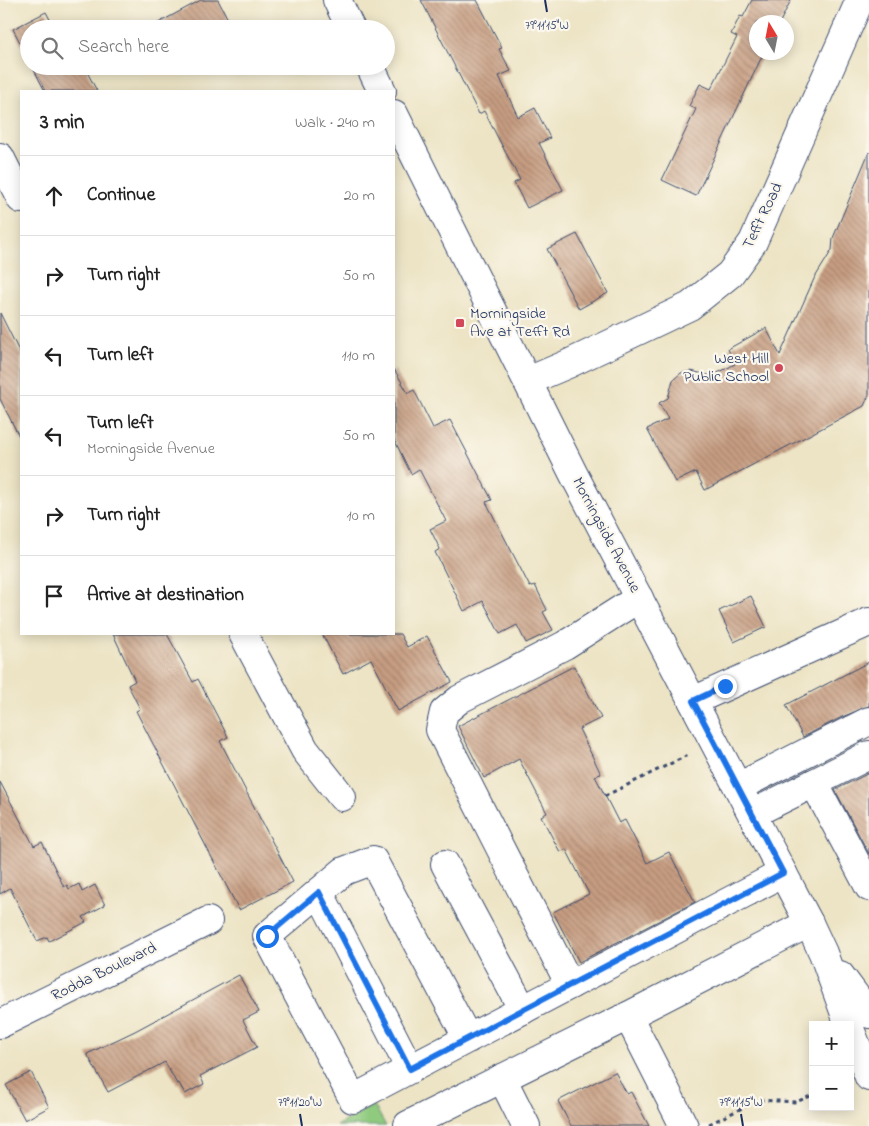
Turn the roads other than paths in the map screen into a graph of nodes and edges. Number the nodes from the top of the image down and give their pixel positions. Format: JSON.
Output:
{"nodes":[{"id":1,"x":337,"y":0,"type":"edge"},
{"id":2,"x":860,"y":0,"type":"edge"},
{"id":3,"x":347,"y":20,"type":"edge"},
{"id":4,"x":374,"y":75,"type":"edge"},
{"id":5,"x":382,"y":90,"type":"edge"},
{"id":6,"x":395,"y":116,"type":"edge"},
{"id":7,"x":0,"y":157,"type":"edge"},
{"id":8,"x":20,"y":197,"type":"edge"},
{"id":9,"x":528,"y":381,"type":"junction"},
{"id":10,"x":639,"y":598,"type":"junction"},
{"id":11,"x":869,"y":622,"type":"edge"},
{"id":12,"x":244,"y":635,"type":"edge"},
{"id":13,"x":693,"y":701,"type":"junction"},
{"id":14,"x":869,"y":721,"type":"edge"},
{"id":15,"x":869,"y":755,"type":"edge"},
{"id":16,"x":814,"y":783,"type":"junction"},
{"id":17,"x":738,"y":787,"type":"junction"},
{"id":18,"x":342,"y":797,"type":"dead end"},
{"id":19,"x":752,"y":814,"type":"junction"},
{"id":20,"x":445,"y":864,"type":"dead end"},
{"id":21,"x":783,"y":873,"type":"junction"},
{"id":22,"x":869,"y":887,"type":"edge"},
{"id":23,"x":319,"y":892,"type":"junction"},
{"id":24,"x":208,"y":921,"type":"dead end"},
{"id":25,"x":809,"y":923,"type":"junction"},
{"id":26,"x":823,"y":953,"type":"junction"},
{"id":27,"x":570,"y":985,"type":"junction"},
{"id":28,"x":523,"y":1010,"type":"junction"},
{"id":29,"x":869,"y":1014,"type":"edge"},
{"id":30,"x":628,"y":1016,"type":"junction"},
{"id":31,"x":848,"y":1021,"type":"edge"},
{"id":32,"x":0,"y":1024,"type":"edge"},
{"id":33,"x":468,"y":1039,"type":"junction"},
{"id":34,"x":854,"y":1040,"type":"edge"},
{"id":35,"x":410,"y":1069,"type":"junction"},
{"id":36,"x":869,"y":1077,"type":"edge"},
{"id":37,"x":502,"y":1078,"type":"junction"},
{"id":38,"x":408,"y":1125,"type":"edge"},
{"id":39,"x":526,"y":1126,"type":"edge"},
{"id":40,"x":684,"y":1126,"type":"edge"}],
"edges":[{"from":1,"to":3,"type":"main road"},
{"from":2,"to":9,"type":"main road","name":"Tefft Road"},
{"from":4,"to":5,"type":"main road"},
{"from":6,"to":9,"type":"main road","name":"Morningside Avenue"},
{"from":7,"to":8,"type":"main road"},
{"from":9,"to":10,"type":"main road","name":"Morningside Avenue"},
{"from":10,"to":13,"type":"main road","name":"Morningside Avenue"},
{"from":10,"to":27,"type":"main road"},
{"from":11,"to":13,"type":"main road"},
{"from":12,"to":18,"type":"main road"},
{"from":13,"to":17,"type":"main road","name":"Morningside Avenue"},
{"from":14,"to":17,"type":"main road"},
{"from":15,"to":16,"type":"main road"},
{"from":16,"to":19,"type":"main road"},
{"from":16,"to":22,"type":"main road"},
{"from":17,"to":19,"type":"main road","name":"Morningside Avenue"},
{"from":19,"to":21,"type":"main road","name":"Morningside Avenue"},
{"from":20,"to":28,"type":"main road"},
{"from":21,"to":25,"type":"main road","name":"Morningside Avenue"},
{"from":21,"to":27,"type":"main road"},
{"from":23,"to":33,"type":"main road"},
{"from":23,"to":35,"type":"main road"},
{"from":23,"to":35,"type":"main road"},
{"from":24,"to":32,"type":"main road","name":"Rodda Boulevard"},
{"from":25,"to":26,"type":"main road","name":"Morningside Avenue"},
{"from":25,"to":30,"type":"main road"},
{"from":26,"to":29,"type":"main road","name":"Morningside Avenue"},
{"from":26,"to":31,"type":"main road","name":"Morningside Avenue"},
{"from":27,"to":28,"type":"main road"},
{"from":28,"to":33,"type":"main road"},
{"from":30,"to":37,"type":"main road"},
{"from":30,"to":40,"type":"main road"},
{"from":33,"to":35,"type":"main road"},
{"from":34,"to":36,"type":"main road"},
{"from":37,"to":38,"type":"main road"},
{"from":37,"to":39,"type":"main road"}]}
